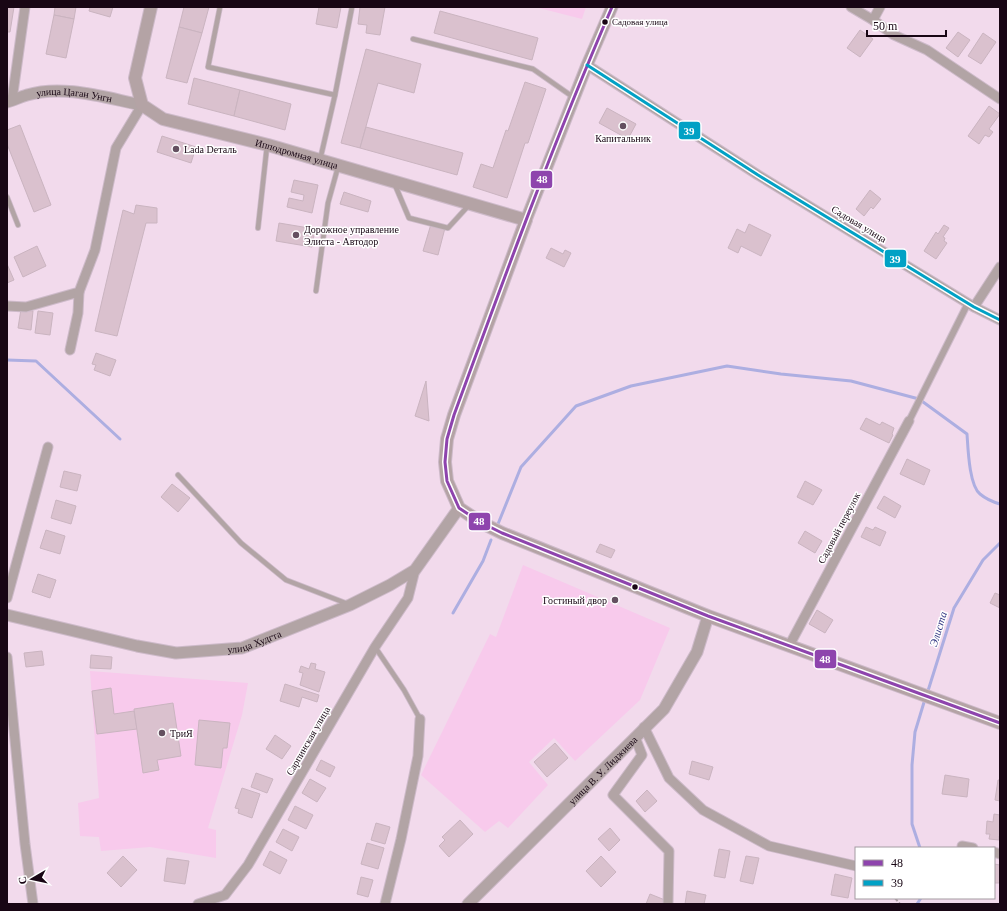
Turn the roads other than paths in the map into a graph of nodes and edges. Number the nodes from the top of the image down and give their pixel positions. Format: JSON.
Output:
{"nodes":[{"id":1,"x":25,"y":7,"type":"edge"},
{"id":2,"x":151,"y":7,"type":"edge"},
{"id":3,"x":220,"y":7,"type":"edge"},
{"id":4,"x":352,"y":7,"type":"edge"},
{"id":5,"x":612,"y":7,"type":"edge"},
{"id":6,"x":851,"y":7,"type":"edge"},
{"id":7,"x":880,"y":7,"type":"edge"},
{"id":8,"x":873,"y":20,"type":"junction"},
{"id":9,"x":414,"y":39,"type":"dead end"},
{"id":10,"x":587,"y":65,"type":"junction"},
{"id":11,"x":335,"y":95,"type":"junction"},
{"id":12,"x":575,"y":98,"type":"junction"},
{"id":13,"x":1000,"y":99,"type":"edge"},
{"id":14,"x":10,"y":101,"type":"edge"},
{"id":15,"x":142,"y":105,"type":"junction"},
{"id":16,"x":268,"y":145,"type":"junction"},
{"id":17,"x":320,"y":160,"type":"junction"},
{"id":18,"x":339,"y":166,"type":"junction"},
{"id":19,"x":394,"y":181,"type":"junction"},
{"id":20,"x":7,"y":197,"type":"edge"},
{"id":21,"x":470,"y":204,"type":"junction"},
{"id":22,"x":526,"y":220,"type":"junction"},
{"id":23,"x":18,"y":225,"type":"dead end"},
{"id":24,"x":258,"y":228,"type":"dead end"},
{"id":25,"x":1000,"y":268,"type":"edge"},
{"id":26,"x":316,"y":291,"type":"dead end"},
{"id":27,"x":79,"y":292,"type":"junction"},
{"id":28,"x":971,"y":305,"type":"junction"},
{"id":29,"x":7,"y":306,"type":"edge"},
{"id":30,"x":1000,"y":320,"type":"edge"},
{"id":31,"x":70,"y":350,"type":"dead end"},
{"id":32,"x":908,"y":421,"type":"joint"},
{"id":33,"x":48,"y":447,"type":"dead end"},
{"id":34,"x":178,"y":475,"type":"dead end"},
{"id":35,"x":459,"y":508,"type":"junction"},
{"id":36,"x":416,"y":570,"type":"junction"},
{"id":37,"x":7,"y":598,"type":"edge"},
{"id":38,"x":350,"y":605,"type":"junction"},
{"id":39,"x":7,"y":614,"type":"edge"},
{"id":40,"x":708,"y":616,"type":"junction"},
{"id":41,"x":789,"y":646,"type":"junction"},
{"id":42,"x":375,"y":647,"type":"junction"},
{"id":43,"x":7,"y":657,"type":"edge"},
{"id":44,"x":420,"y":719,"type":"joint"},
{"id":45,"x":1000,"y":724,"type":"edge"},
{"id":46,"x":644,"y":728,"type":"junction"},
{"id":47,"x":635,"y":737,"type":"junction"},
{"id":48,"x":962,"y":846,"type":"dead end"},
{"id":49,"x":968,"y":847,"type":"edge"},
{"id":50,"x":855,"y":866,"type":"edge"},
{"id":51,"x":33,"y":904,"type":"edge"},
{"id":52,"x":198,"y":904,"type":"edge"},
{"id":53,"x":385,"y":904,"type":"edge"},
{"id":54,"x":468,"y":904,"type":"edge"},
{"id":55,"x":668,"y":904,"type":"edge"}],
"edges":[{"from":1,"to":14,"type":"street"},
{"from":2,"to":15,"type":"main road"},
{"from":3,"to":11,"type":"lane"},
{"from":4,"to":11,"type":"lane"},
{"from":5,"to":10,"type":"street"},
{"from":6,"to":8,"type":"street"},
{"from":7,"to":8,"type":"street"},
{"from":8,"to":13,"type":"street"},
{"from":9,"to":12,"type":"lane"},
{"from":10,"to":12,"type":"street"},
{"from":10,"to":28,"type":"street","name":"Садовая улица"},
{"from":11,"to":17,"type":"lane"},
{"from":12,"to":22,"type":"street"},
{"from":14,"to":15,"type":"street","name":"улица Цаган Унгн"},
{"from":15,"to":16,"type":"main road","name":"Ипподромная улица"},
{"from":15,"to":27,"type":"street"},
{"from":16,"to":17,"type":"main road","name":"Ипподромная улица"},
{"from":16,"to":24,"type":"lane"},
{"from":17,"to":18,"type":"main road","name":"Ипподромная улица"},
{"from":18,"to":19,"type":"main road","name":"Ипподромная улица"},
{"from":18,"to":26,"type":"lane"},
{"from":19,"to":21,"type":"main road","name":"Ипподромная улица"},
{"from":19,"to":21,"type":"lane"},
{"from":20,"to":23,"type":"lane"},
{"from":21,"to":22,"type":"main road","name":"Ипподромная улица"},
{"from":22,"to":35,"type":"main road"},
{"from":25,"to":28,"type":"street"},
{"from":27,"to":29,"type":"street"},
{"from":27,"to":31,"type":"street"},
{"from":28,"to":30,"type":"street","name":"Садовая улица"},
{"from":28,"to":32,"type":"street"},
{"from":32,"to":41,"type":"street","name":"Садовый переулок"},
{"from":33,"to":37,"type":"street"},
{"from":34,"to":38,"type":"lane"},
{"from":35,"to":36,"type":"street","name":"улица Худгта"},
{"from":35,"to":40,"type":"main road"},
{"from":36,"to":38,"type":"street","name":"улица Худгта"},
{"from":36,"to":42,"type":"street","name":"Сарпинская улица"},
{"from":38,"to":39,"type":"street","name":"улица Худгта"},
{"from":40,"to":41,"type":"main road"},
{"from":40,"to":46,"type":"street","name":"улица В. У. Лиджиева"},
{"from":41,"to":45,"type":"main road"},
{"from":42,"to":44,"type":"lane"},
{"from":42,"to":52,"type":"street","name":"Сарпинская улица"},
{"from":43,"to":51,"type":"street"},
{"from":44,"to":53,"type":"street"},
{"from":46,"to":47,"type":"street","name":"улица В. У. Лиджиева"},
{"from":46,"to":50,"type":"street"},
{"from":47,"to":54,"type":"street","name":"улица В. У. Лиджиева"},
{"from":47,"to":55,"type":"street"},
{"from":48,"to":49,"type":"street"}]}
